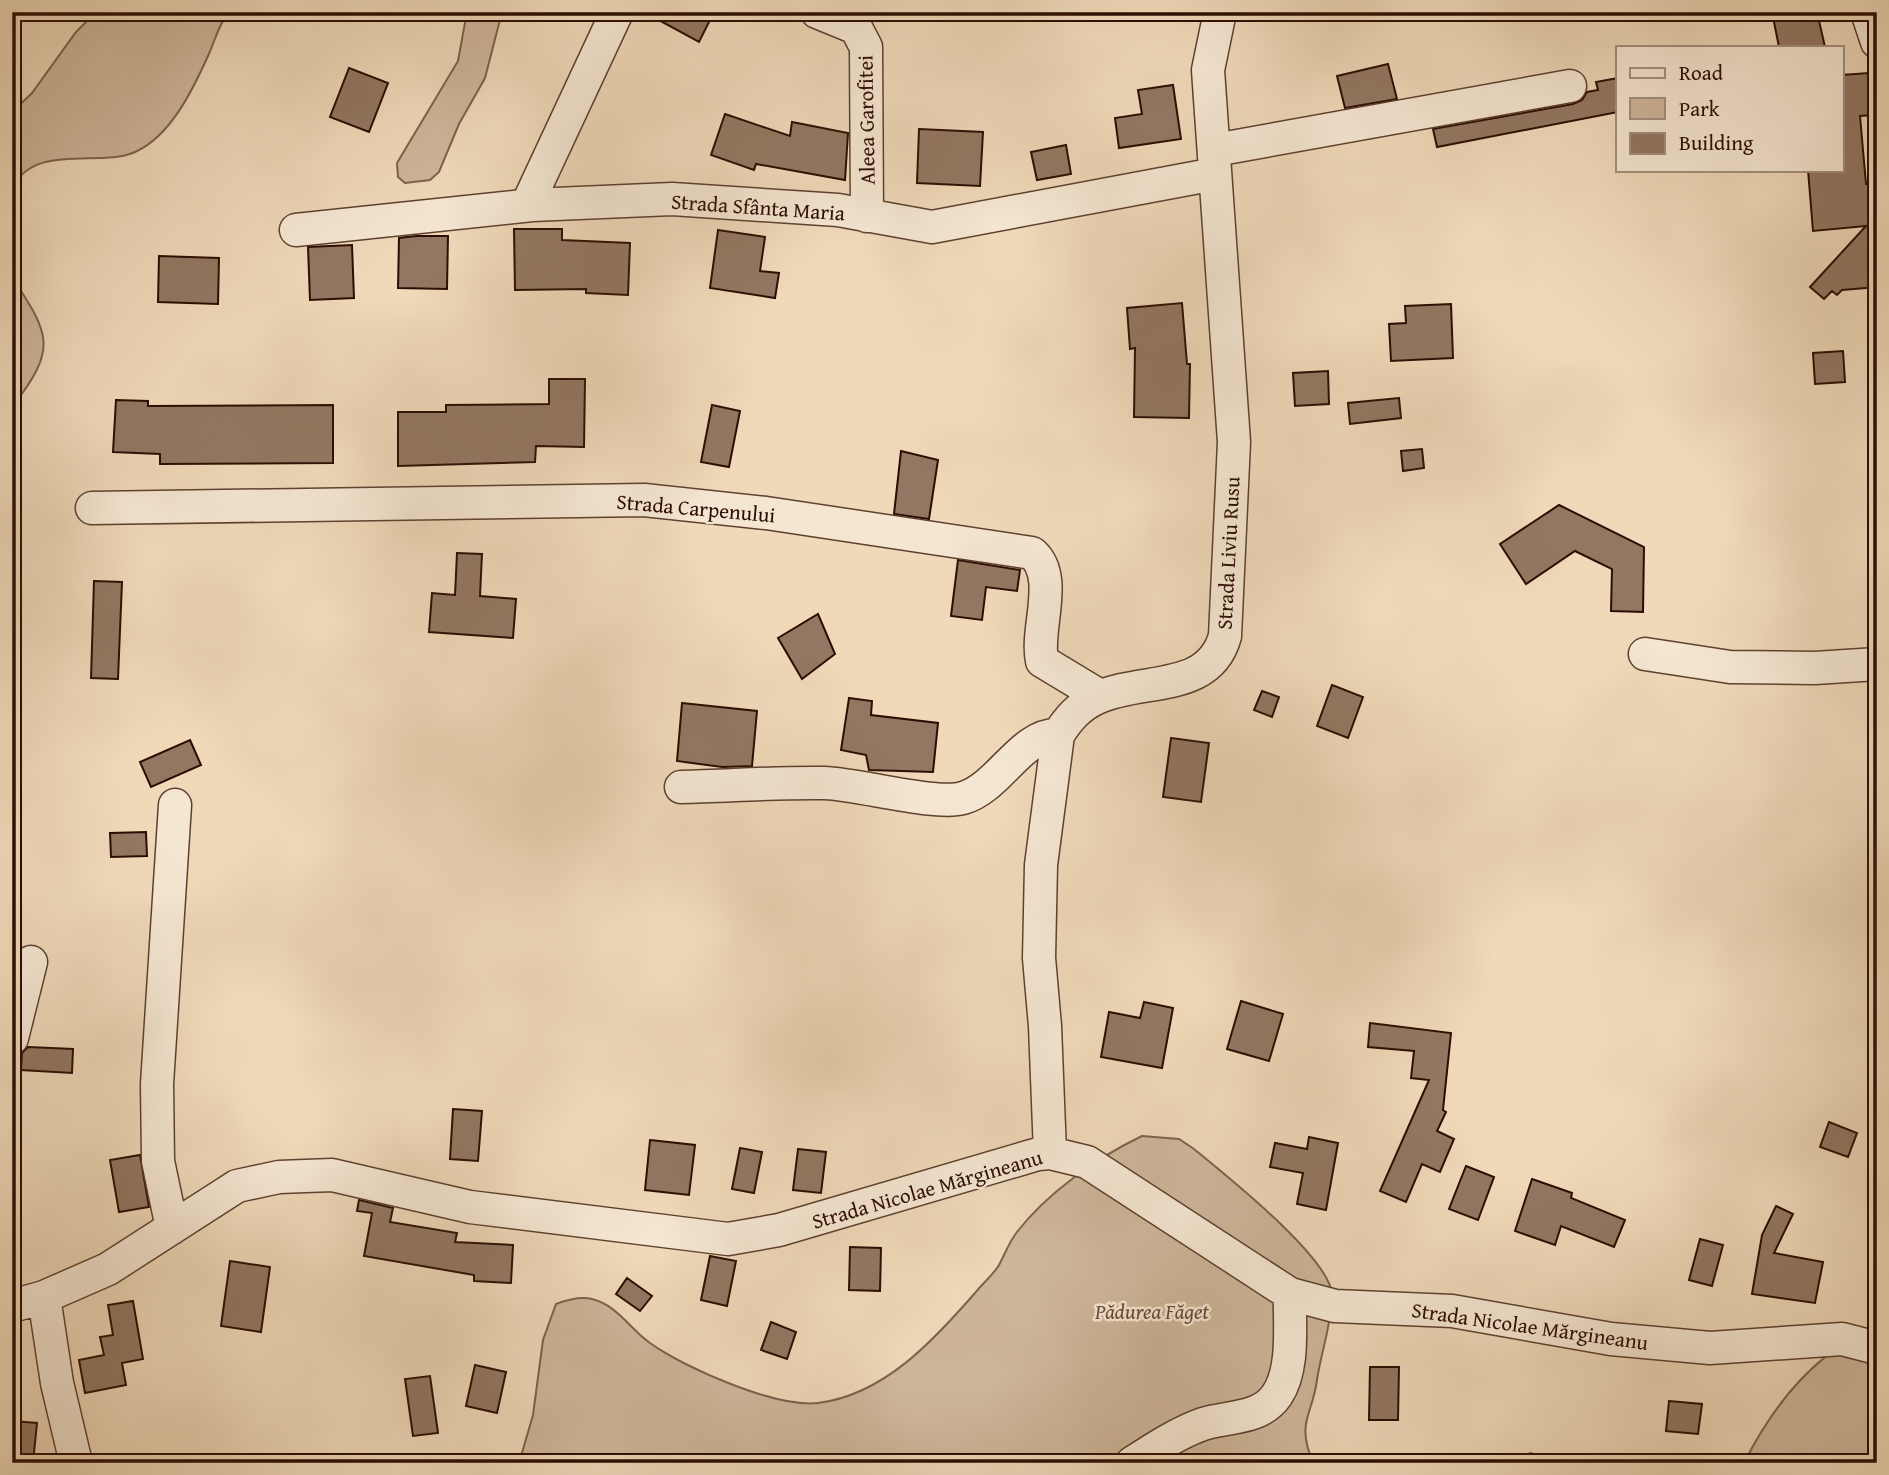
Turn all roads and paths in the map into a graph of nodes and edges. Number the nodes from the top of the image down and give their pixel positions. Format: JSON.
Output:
{"nodes":[{"id":1,"x":617,"y":12,"type":"edge"},
{"id":2,"x":817,"y":12,"type":"edge"},
{"id":3,"x":1220,"y":12,"type":"edge"},
{"id":4,"x":1867,"y":12,"type":"edge"},
{"id":5,"x":1877,"y":42,"type":"edge"},
{"id":6,"x":1570,"y":86,"type":"dead end"},
{"id":7,"x":1215,"y":162,"type":"junction"},
{"id":8,"x":527,"y":205,"type":"junction"},
{"id":9,"x":867,"y":216,"type":"junction"},
{"id":10,"x":296,"y":230,"type":"dead end"},
{"id":11,"x":92,"y":508,"type":"dead end"},
{"id":12,"x":1645,"y":654,"type":"dead end"},
{"id":13,"x":1877,"y":664,"type":"edge"},
{"id":14,"x":1100,"y":696,"type":"junction"},
{"id":15,"x":1058,"y":734,"type":"junction"},
{"id":16,"x":681,"y":787,"type":"dead end"},
{"id":17,"x":175,"y":805,"type":"dead end"},
{"id":18,"x":31,"y":962,"type":"dead end"},
{"id":19,"x":12,"y":1038,"type":"edge"},
{"id":20,"x":1050,"y":1153,"type":"junction"},
{"id":21,"x":172,"y":1228,"type":"junction"},
{"id":22,"x":1290,"y":1294,"type":"junction"},
{"id":23,"x":44,"y":1297,"type":"junction"},
{"id":24,"x":12,"y":1306,"type":"edge"},
{"id":25,"x":1877,"y":1348,"type":"edge"},
{"id":26,"x":76,"y":1463,"type":"edge"},
{"id":27,"x":1132,"y":1463,"type":"edge"}],
"edges":[{"from":1,"to":8,"type":"street"},
{"from":2,"to":9,"type":"street","name":"Aleea Garofitei"},
{"from":3,"to":7,"type":"street","name":"Strada Liviu Rusu"},
{"from":4,"to":5,"type":"street"},
{"from":6,"to":7,"type":"street","name":"Strada Sfânta Maria"},
{"from":7,"to":9,"type":"street","name":"Strada Sfânta Maria"},
{"from":7,"to":14,"type":"street","name":"Strada Liviu Rusu"},
{"from":8,"to":9,"type":"street","name":"Strada Sfânta Maria"},
{"from":8,"to":10,"type":"street","name":"Strada Sfânta Maria"},
{"from":11,"to":14,"type":"street","name":"Strada Carpenului"},
{"from":12,"to":13,"type":"street"},
{"from":14,"to":15,"type":"street","name":"Strada Liviu Rusu"},
{"from":15,"to":16,"type":"street"},
{"from":15,"to":20,"type":"street"},
{"from":17,"to":21,"type":"street"},
{"from":18,"to":19,"type":"street"},
{"from":20,"to":21,"type":"street","name":"Strada Nicolae Mărgineanu"},
{"from":20,"to":22,"type":"street","name":"Strada Nicolae Mărgineanu"},
{"from":21,"to":23,"type":"street","name":"Strada Nicolae Mărgineanu"},
{"from":22,"to":25,"type":"street","name":"Strada Nicolae Mărgineanu"},
{"from":22,"to":27,"type":"street"},
{"from":23,"to":24,"type":"street","name":"Strada Nicolae Mărgineanu"},
{"from":23,"to":26,"type":"street"}]}
